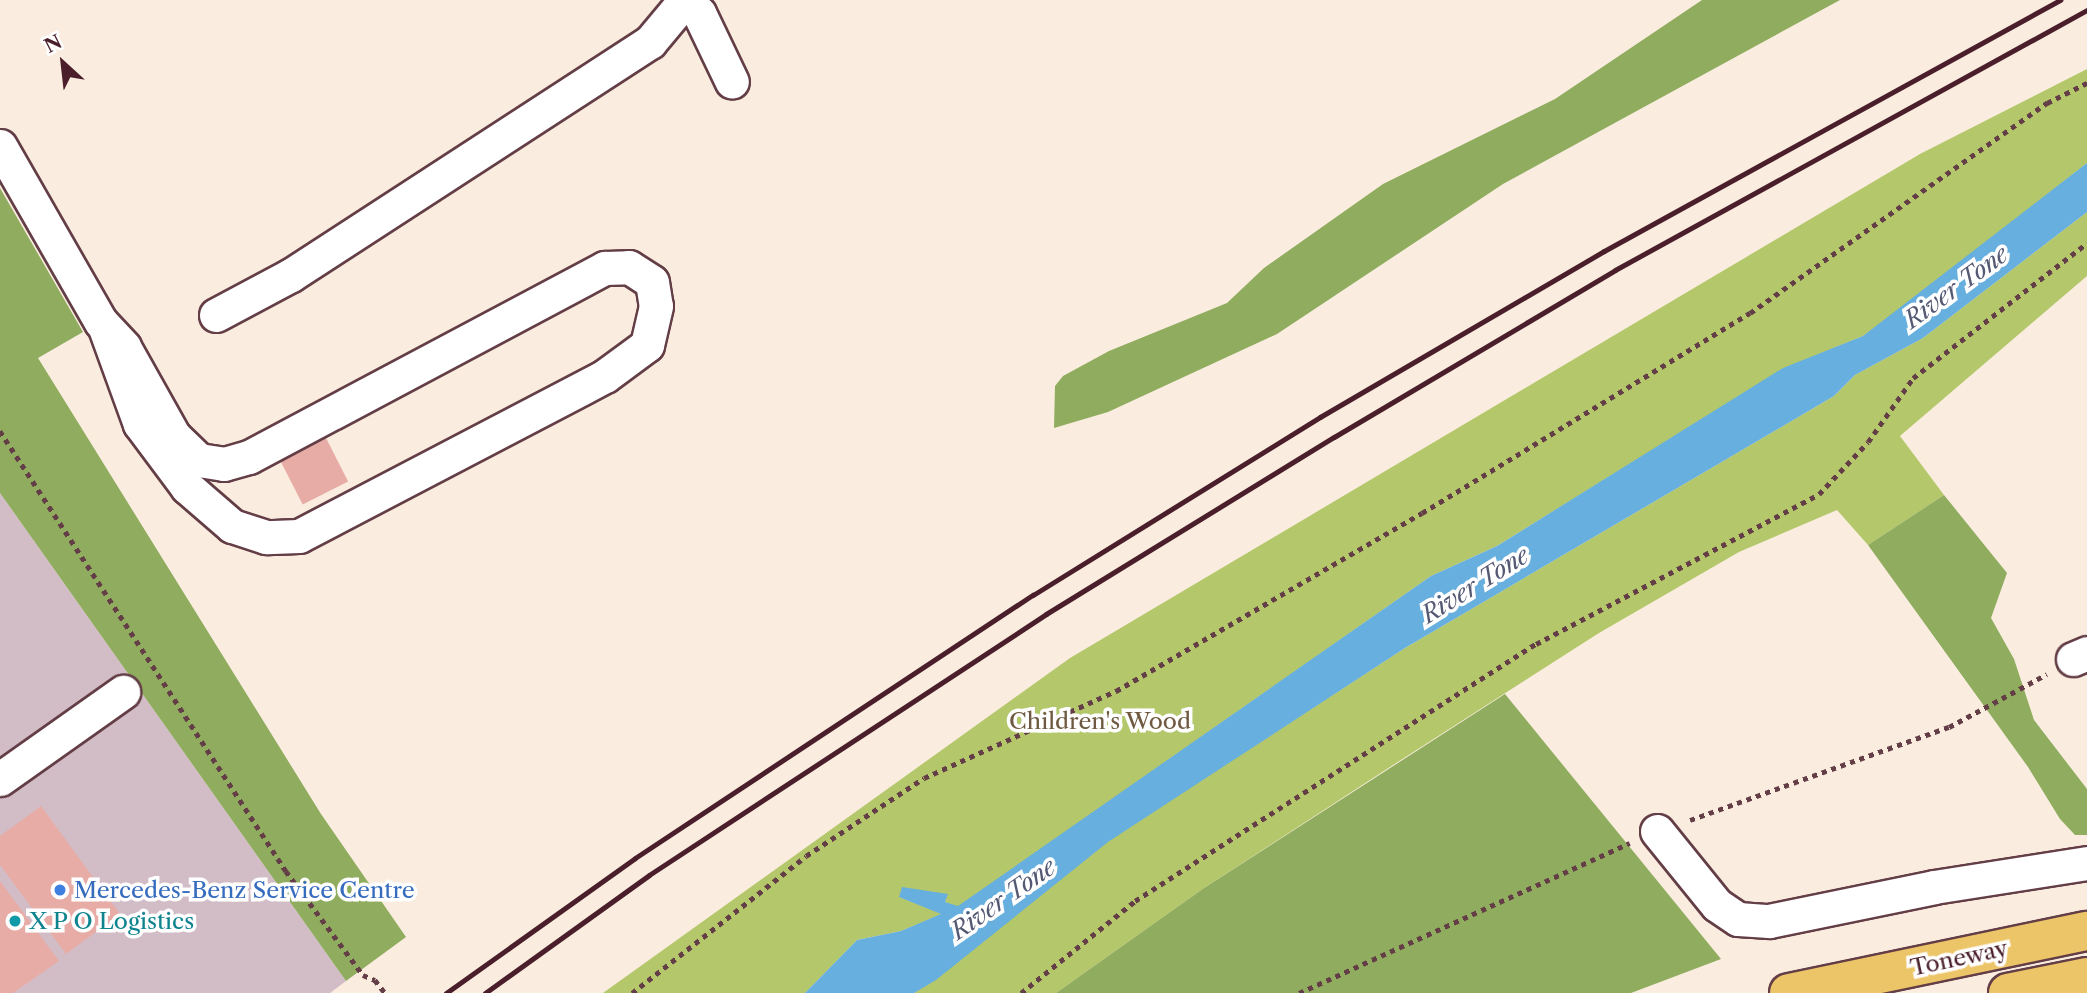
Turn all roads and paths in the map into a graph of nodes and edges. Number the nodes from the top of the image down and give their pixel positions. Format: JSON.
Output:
{"nodes":[{"id":1,"x":685,"y":0,"type":"edge"},
{"id":2,"x":732,"y":82,"type":"dead end"},
{"id":3,"x":2087,"y":83,"type":"edge"},
{"id":4,"x":0,"y":146,"type":"edge"},
{"id":5,"x":2087,"y":243,"type":"edge"},
{"id":6,"x":216,"y":315,"type":"dead end"},
{"id":7,"x":105,"y":328,"type":"junction"},
{"id":8,"x":0,"y":431,"type":"edge"},
{"id":9,"x":124,"y":692,"type":"dead end"},
{"id":10,"x":0,"y":779,"type":"edge"},
{"id":11,"x":1657,"y":831,"type":"dead end"},
{"id":12,"x":2087,"y":863,"type":"edge"},
{"id":13,"x":2087,"y":931,"type":"edge"},
{"id":14,"x":2087,"y":977,"type":"edge"},
{"id":15,"x":385,"y":993,"type":"edge"},
{"id":16,"x":632,"y":993,"type":"edge"},
{"id":17,"x":1021,"y":993,"type":"edge"},
{"id":18,"x":1790,"y":993,"type":"edge"},
{"id":19,"x":2008,"y":993,"type":"edge"}],
"edges":[{"from":1,"to":2,"type":"street"},
{"from":1,"to":6,"type":"street"},
{"from":3,"to":16,"type":"path"},
{"from":4,"to":7,"type":"street"},
{"from":5,"to":17,"type":"path"},
{"from":7,"to":7,"type":"street"},
{"from":8,"to":15,"type":"path"},
{"from":9,"to":10,"type":"street"},
{"from":11,"to":12,"type":"street"},
{"from":13,"to":18,"type":"main road","name":"Toneway"},
{"from":14,"to":19,"type":"main road","name":"Toneway"}]}
